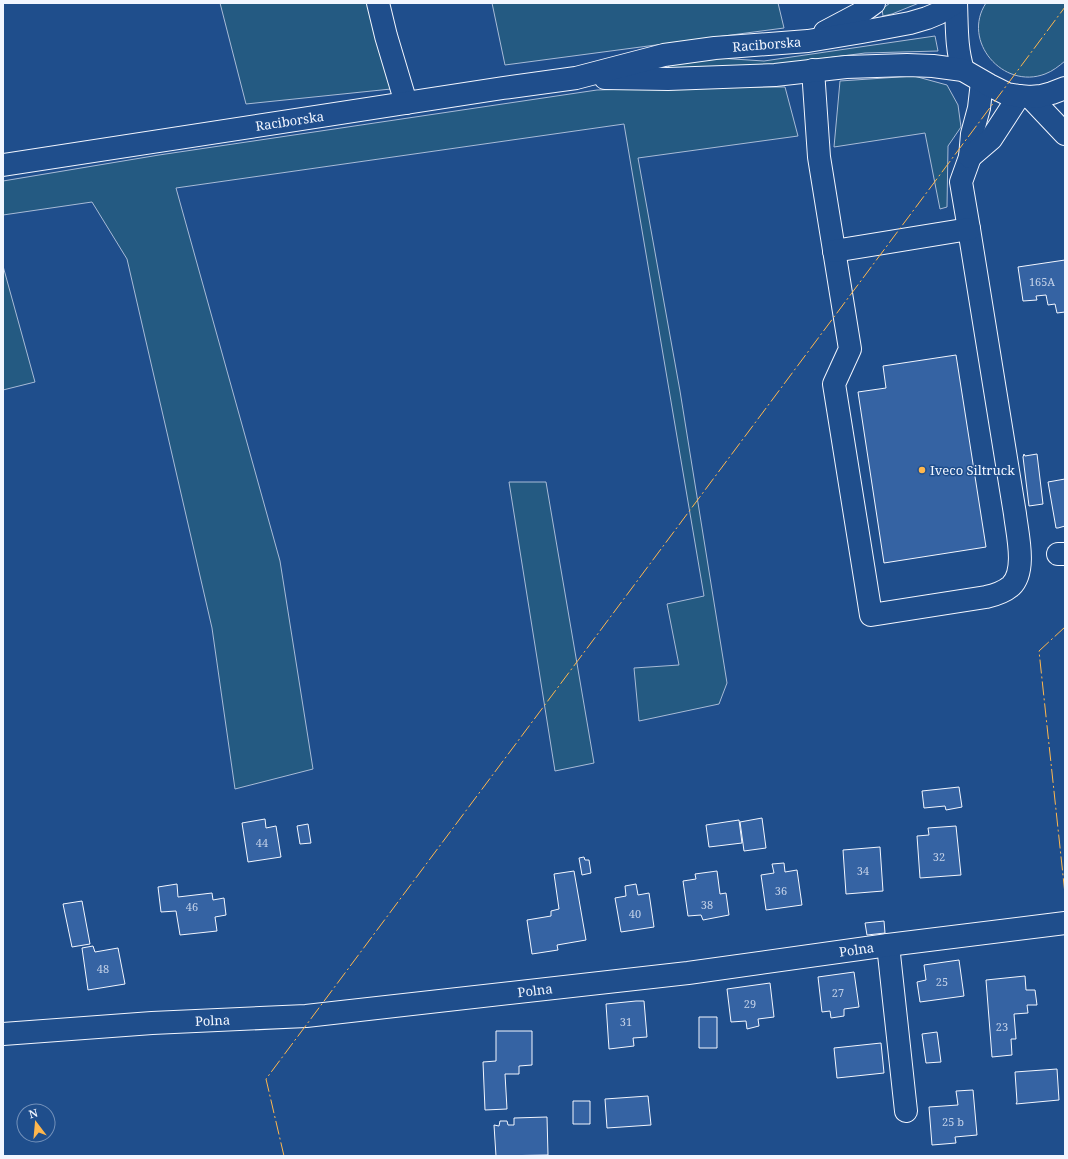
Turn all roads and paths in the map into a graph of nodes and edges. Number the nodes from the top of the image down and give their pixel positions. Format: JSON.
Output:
{"nodes":[{"id":1,"x":378,"y":3,"type":"edge"},
{"id":2,"x":874,"y":3,"type":"edge"},
{"id":3,"x":955,"y":3,"type":"edge"},
{"id":4,"x":808,"y":41,"type":"junction"},
{"id":5,"x":813,"y":70,"type":"junction"},
{"id":6,"x":963,"y":70,"type":"junction"},
{"id":7,"x":576,"y":78,"type":"junction"},
{"id":8,"x":982,"y":82,"type":"junction"},
{"id":9,"x":1065,"y":88,"type":"edge"},
{"id":10,"x":1024,"y":97,"type":"junction"},
{"id":11,"x":406,"y":103,"type":"junction"},
{"id":12,"x":1065,"y":134,"type":"edge"},
{"id":13,"x":970,"y":157,"type":"junction"},
{"id":14,"x":3,"y":164,"type":"edge"},
{"id":15,"x":970,"y":229,"type":"junction"},
{"id":16,"x":834,"y":251,"type":"junction"},
{"id":17,"x":1065,"y":923,"type":"edge"},
{"id":18,"x":888,"y":945,"type":"junction"},
{"id":19,"x":3,"y":1034,"type":"edge"},
{"id":20,"x":906,"y":1111,"type":"dead end"}],
"edges":[{"from":1,"to":11,"type":"main road"},
{"from":2,"to":4,"type":"main road"},
{"from":3,"to":4,"type":"main road","name":"Raciborska"},
{"from":3,"to":6,"type":"main road"},
{"from":4,"to":7,"type":"main road","name":"Raciborska"},
{"from":5,"to":6,"type":"main road","name":"Raciborska"},
{"from":5,"to":7,"type":"main road","name":"Raciborska"},
{"from":5,"to":16,"type":"main road"},
{"from":6,"to":8,"type":"main road"},
{"from":7,"to":11,"type":"main road","name":"Raciborska"},
{"from":8,"to":10,"type":"main road"},
{"from":8,"to":13,"type":"main road"},
{"from":9,"to":10,"type":"main road"},
{"from":10,"to":12,"type":"main road"},
{"from":10,"to":13,"type":"main road"},
{"from":11,"to":14,"type":"main road","name":"Raciborska"},
{"from":13,"to":15,"type":"main road"},
{"from":15,"to":16,"type":"main road"},
{"from":15,"to":16,"type":"main road"},
{"from":17,"to":18,"type":"main road","name":"Polna"},
{"from":18,"to":19,"type":"main road","name":"Polna"},
{"from":18,"to":20,"type":"main road"}]}
